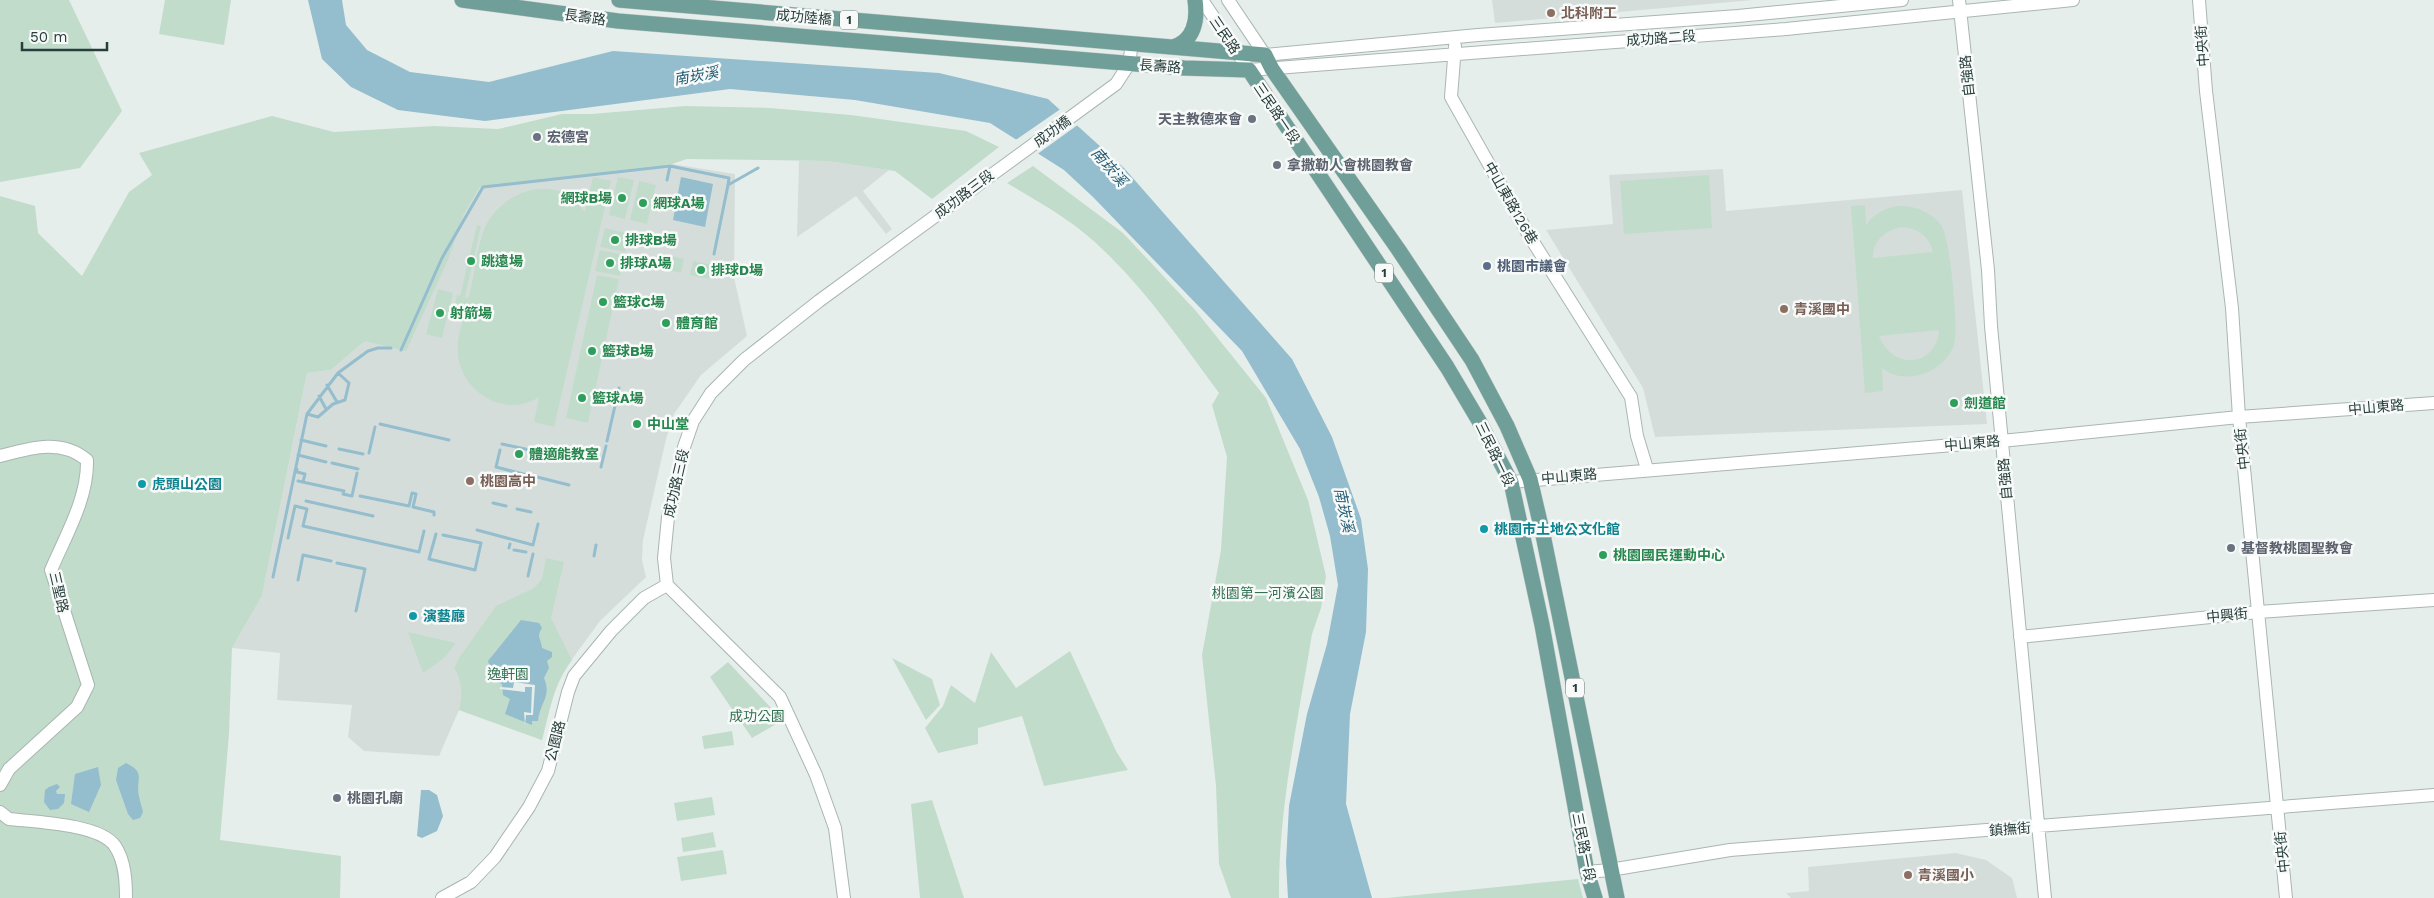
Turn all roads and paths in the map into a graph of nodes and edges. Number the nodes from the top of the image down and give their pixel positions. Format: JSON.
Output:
{"nodes":[{"id":1,"x":462,"y":0,"type":"edge"},
{"id":2,"x":620,"y":0,"type":"edge"},
{"id":3,"x":1195,"y":0,"type":"edge"},
{"id":4,"x":1202,"y":0,"type":"edge"},
{"id":5,"x":1228,"y":0,"type":"edge"},
{"id":6,"x":1902,"y":0,"type":"edge"},
{"id":7,"x":2073,"y":0,"type":"edge"},
{"id":8,"x":2199,"y":0,"type":"edge"},
{"id":9,"x":1871,"y":3,"type":"junction"},
{"id":10,"x":1960,"y":6,"type":"edge"},
{"id":11,"x":1804,"y":10,"type":"junction"},
{"id":12,"x":1873,"y":20,"type":"junction"},
{"id":13,"x":618,"y":21,"type":"joint"},
{"id":14,"x":1806,"y":27,"type":"junction"},
{"id":15,"x":1457,"y":37,"type":"junction"},
{"id":16,"x":1078,"y":38,"type":"joint"},
{"id":17,"x":1132,"y":43,"type":"junction"},
{"id":18,"x":1395,"y":43,"type":"junction"},
{"id":19,"x":1173,"y":47,"type":"junction"},
{"id":20,"x":1454,"y":52,"type":"junction"},
{"id":21,"x":1238,"y":55,"type":"junction"},
{"id":22,"x":1265,"y":55,"type":"junction"},
{"id":23,"x":1396,"y":57,"type":"junction"},
{"id":24,"x":1073,"y":59,"type":"joint"},
{"id":25,"x":1129,"y":64,"type":"junction"},
{"id":26,"x":1249,"y":70,"type":"junction"},
{"id":27,"x":1272,"y":70,"type":"junction"},
{"id":28,"x":1009,"y":162,"type":"joint"},
{"id":29,"x":1398,"y":249,"type":"junction"},
{"id":30,"x":1376,"y":261,"type":"junction"},
{"id":31,"x":2434,"y":402,"type":"edge"},
{"id":32,"x":2239,"y":417,"type":"junction"},
{"id":33,"x":2001,"y":440,"type":"junction"},
{"id":34,"x":0,"y":456,"type":"edge"},
{"id":35,"x":1647,"y":469,"type":"junction"},
{"id":36,"x":1530,"y":479,"type":"junction"},
{"id":37,"x":1511,"y":482,"type":"junction"},
{"id":38,"x":667,"y":585,"type":"junction"},
{"id":39,"x":2434,"y":600,"type":"edge"},
{"id":40,"x":2258,"y":612,"type":"junction"},
{"id":41,"x":2020,"y":637,"type":"junction"},
{"id":42,"x":0,"y":785,"type":"edge"},
{"id":43,"x":2434,"y":795,"type":"edge"},
{"id":44,"x":2277,"y":808,"type":"junction"},
{"id":45,"x":0,"y":812,"type":"edge"},
{"id":46,"x":2038,"y":827,"type":"junction"},
{"id":47,"x":1610,"y":870,"type":"junction"},
{"id":48,"x":1587,"y":872,"type":"junction"},
{"id":49,"x":126,"y":898,"type":"edge"},
{"id":50,"x":442,"y":898,"type":"edge"},
{"id":51,"x":844,"y":898,"type":"edge"},
{"id":52,"x":1594,"y":898,"type":"edge"},
{"id":53,"x":1617,"y":898,"type":"edge"},
{"id":54,"x":2045,"y":898,"type":"edge"},
{"id":55,"x":2286,"y":898,"type":"edge"}],
"edges":[{"from":1,"to":13,"type":"main road","name":"長壽路","number":"1"},
{"from":2,"to":16,"type":"main road","name":"成功陸橋","number":"1"},
{"from":3,"to":19,"type":"main road"},
{"from":4,"to":21,"type":"street","name":"三民路"},
{"from":5,"to":22,"type":"street","name":"三民路"},
{"from":6,"to":9,"type":"street","name":"成功路二段"},
{"from":7,"to":10,"type":"street","name":"成功路二段"},
{"from":8,"to":32,"type":"street","name":"中央街"},
{"from":9,"to":11,"type":"street","name":"成功路二段"},
{"from":9,"to":12,"type":"street"},
{"from":10,"to":12,"type":"street","name":"成功路二段"},
{"from":10,"to":33,"type":"street","name":"自強路"},
{"from":11,"to":14,"type":"street"},
{"from":11,"to":15,"type":"street","name":"成功路二段"},
{"from":12,"to":14,"type":"street","name":"成功路二段"},
{"from":13,"to":24,"type":"main road","name":"成功陸橋","number":"1"},
{"from":14,"to":20,"type":"street","name":"成功路二段"},
{"from":15,"to":18,"type":"street","name":"成功路二段"},
{"from":15,"to":20,"type":"street","name":"中山東路126巷"},
{"from":16,"to":17,"type":"main road","name":"長壽路","number":"1"},
{"from":17,"to":19,"type":"main road","name":"長壽路","number":"1"},
{"from":17,"to":25,"type":"street"},
{"from":18,"to":22,"type":"street","name":"成功路二段"},
{"from":18,"to":23,"type":"street"},
{"from":19,"to":21,"type":"main road","name":"長壽路","number":"1"},
{"from":20,"to":23,"type":"street","name":"成功路二段"},
{"from":20,"to":35,"type":"street","name":"中山東路126巷"},
{"from":21,"to":22,"type":"main road","name":"成功路二段","number":"1"},
{"from":21,"to":26,"type":"street","name":"三民路"},
{"from":22,"to":27,"type":"main road","name":"三民路","number":"1"},
{"from":23,"to":27,"type":"street","name":"成功路二段"},
{"from":24,"to":25,"type":"main road","name":"長壽路","number":"1"},
{"from":25,"to":26,"type":"main road","name":"長壽路","number":"1"},
{"from":25,"to":28,"type":"street","name":"成功橋"},
{"from":26,"to":27,"type":"street","name":"成功路二段"},
{"from":26,"to":30,"type":"main road","name":"三民路一段","number":"1"},
{"from":27,"to":29,"type":"main road","name":"三民路一段","number":"1"},
{"from":28,"to":38,"type":"street","name":"成功路三段"},
{"from":29,"to":30,"type":"main road"},
{"from":29,"to":36,"type":"main road","name":"三民路一段","number":"1"},
{"from":30,"to":37,"type":"main road","name":"三民路一段","number":"1"},
{"from":31,"to":32,"type":"street","name":"中山東路"},
{"from":32,"to":33,"type":"street","name":"中山東路"},
{"from":32,"to":40,"type":"street","name":"中央街"},
{"from":33,"to":35,"type":"street","name":"中山東路"},
{"from":33,"to":41,"type":"street","name":"自強路"},
{"from":34,"to":42,"type":"street","name":"三聖路"},
{"from":35,"to":36,"type":"street","name":"中山東路"},
{"from":36,"to":37,"type":"street","name":"中山東路"},
{"from":36,"to":47,"type":"main road","name":"三民路一段","number":"1"},
{"from":37,"to":48,"type":"main road","name":"三民路一段","number":"1"},
{"from":38,"to":50,"type":"street","name":"公園路"},
{"from":38,"to":51,"type":"street"},
{"from":39,"to":40,"type":"street","name":"中興街"},
{"from":40,"to":41,"type":"street","name":"中興街"},
{"from":40,"to":44,"type":"street","name":"中央街"},
{"from":41,"to":46,"type":"street","name":"自強路"},
{"from":43,"to":44,"type":"street","name":"鎮撫街"},
{"from":44,"to":46,"type":"street","name":"鎮撫街"},
{"from":44,"to":55,"type":"street","name":"中央街"},
{"from":45,"to":49,"type":"street"},
{"from":46,"to":47,"type":"street","name":"鎮撫街"},
{"from":46,"to":54,"type":"street","name":"自強路"},
{"from":47,"to":48,"type":"street","name":"鎮撫街"},
{"from":47,"to":53,"type":"main road","name":"三民路一段","number":"1"},
{"from":48,"to":52,"type":"main road","name":"三民路一段","number":"1"}]}
